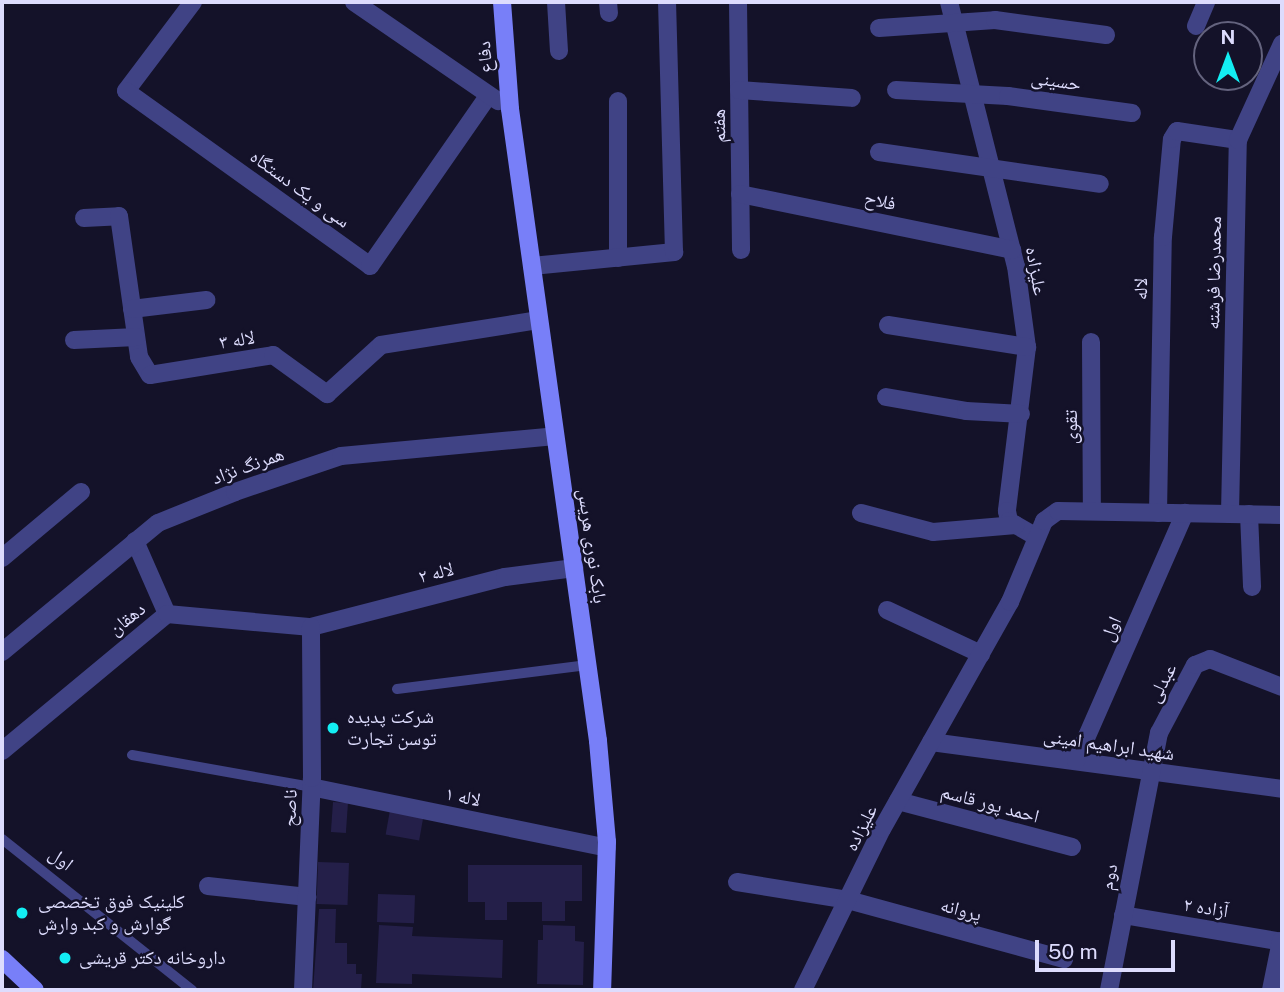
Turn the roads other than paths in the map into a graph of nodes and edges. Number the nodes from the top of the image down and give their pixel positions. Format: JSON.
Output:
{"nodes":[{"id":1,"x":193,"y":2,"type":"edge"},
{"id":2,"x":354,"y":2,"type":"edge"},
{"id":3,"x":502,"y":2,"type":"edge"},
{"id":4,"x":556,"y":2,"type":"edge"},
{"id":5,"x":667,"y":2,"type":"edge"},
{"id":6,"x":738,"y":2,"type":"edge"},
{"id":7,"x":949,"y":2,"type":"edge"},
{"id":8,"x":1206,"y":2,"type":"edge"},
{"id":9,"x":955,"y":21,"type":"junction"},
{"id":10,"x":1198,"y":21,"type":"edge"},
{"id":11,"x":879,"y":28,"type":"dead end"},
{"id":12,"x":1106,"y":35,"type":"dead end"},
{"id":13,"x":1282,"y":44,"type":"edge"},
{"id":14,"x":559,"y":51,"type":"dead end"},
{"id":15,"x":739,"y":90,"type":"junction"},
{"id":16,"x":896,"y":90,"type":"dead end"},
{"id":17,"x":975,"y":94,"type":"junction"},
{"id":18,"x":489,"y":95,"type":"junction"},
{"id":19,"x":852,"y":98,"type":"dead end"},
{"id":20,"x":618,"y":101,"type":"dead end"},
{"id":21,"x":510,"y":109,"type":"junction"},
{"id":22,"x":1132,"y":113,"type":"dead end"},
{"id":23,"x":1238,"y":140,"type":"junction"},
{"id":24,"x":879,"y":152,"type":"dead end"},
{"id":25,"x":993,"y":169,"type":"junction"},
{"id":26,"x":1101,"y":184,"type":"dead end"},
{"id":27,"x":740,"y":194,"type":"junction"},
{"id":28,"x":84,"y":218,"type":"dead end"},
{"id":29,"x":741,"y":250,"type":"dead end"},
{"id":30,"x":1012,"y":250,"type":"junction"},
{"id":31,"x":618,"y":258,"type":"junction"},
{"id":32,"x":532,"y":266,"type":"junction"},
{"id":33,"x":206,"y":300,"type":"dead end"},
{"id":34,"x":132,"y":309,"type":"junction"},
{"id":35,"x":539,"y":320,"type":"junction"},
{"id":36,"x":888,"y":325,"type":"dead end"},
{"id":37,"x":136,"y":337,"type":"junction"},
{"id":38,"x":75,"y":340,"type":"dead end"},
{"id":39,"x":1091,"y":342,"type":"dead end"},
{"id":40,"x":1027,"y":347,"type":"junction"},
{"id":41,"x":886,"y":397,"type":"dead end"},
{"id":42,"x":1021,"y":414,"type":"junction"},
{"id":43,"x":555,"y":436,"type":"junction"},
{"id":44,"x":81,"y":492,"type":"dead end"},
{"id":45,"x":1092,"y":511,"type":"junction"},
{"id":46,"x":861,"y":513,"type":"dead end"},
{"id":47,"x":1158,"y":513,"type":"junction"},
{"id":48,"x":1185,"y":513,"type":"junction"},
{"id":49,"x":1230,"y":514,"type":"junction"},
{"id":50,"x":1249,"y":514,"type":"junction"},
{"id":51,"x":1282,"y":515,"type":"edge"},
{"id":52,"x":1016,"y":525,"type":"junction"},
{"id":53,"x":1041,"y":529,"type":"junction"},
{"id":54,"x":135,"y":541,"type":"junction"},
{"id":55,"x":2,"y":558,"type":"edge"},
{"id":56,"x":574,"y":568,"type":"junction"},
{"id":57,"x":1252,"y":587,"type":"dead end"},
{"id":58,"x":887,"y":610,"type":"dead end"},
{"id":59,"x":167,"y":614,"type":"junction"},
{"id":60,"x":311,"y":627,"type":"junction"},
{"id":61,"x":2,"y":652,"type":"edge"},
{"id":62,"x":981,"y":654,"type":"junction"},
{"id":63,"x":587,"y":664,"type":"junction"},
{"id":64,"x":1282,"y":687,"type":"edge"},
{"id":65,"x":397,"y":689,"type":"dead end"},
{"id":66,"x":931,"y":742,"type":"junction"},
{"id":67,"x":2,"y":751,"type":"edge"},
{"id":68,"x":132,"y":755,"type":"dead end"},
{"id":69,"x":1076,"y":761,"type":"junction"},
{"id":70,"x":1150,"y":771,"type":"junction"},
{"id":71,"x":311,"y":787,"type":"junction"},
{"id":72,"x":1282,"y":789,"type":"edge"},
{"id":73,"x":898,"y":801,"type":"junction"},
{"id":74,"x":2,"y":839,"type":"edge"},
{"id":75,"x":1072,"y":847,"type":"dead end"},
{"id":76,"x":607,"y":848,"type":"junction"},
{"id":77,"x":737,"y":882,"type":"dead end"},
{"id":78,"x":208,"y":886,"type":"dead end"},
{"id":79,"x":307,"y":897,"type":"junction"},
{"id":80,"x":848,"y":900,"type":"junction"},
{"id":81,"x":1123,"y":915,"type":"junction"},
{"id":82,"x":1282,"y":942,"type":"edge"},
{"id":83,"x":2,"y":959,"type":"edge"},
{"id":84,"x":1064,"y":959,"type":"dead end"},
{"id":85,"x":35,"y":990,"type":"edge"},
{"id":86,"x":192,"y":990,"type":"edge"},
{"id":87,"x":303,"y":990,"type":"edge"},
{"id":88,"x":602,"y":990,"type":"edge"},
{"id":89,"x":803,"y":990,"type":"edge"},
{"id":90,"x":1108,"y":990,"type":"edge"},
{"id":91,"x":1271,"y":990,"type":"edge"}],
"edges":[{"from":1,"to":18,"type":"street","name":"سی و یک دستگاه"},
{"from":2,"to":18,"type":"street"},
{"from":3,"to":21,"type":"main road","name":"دفاع"},
{"from":4,"to":14,"type":"street"},
{"from":5,"to":31,"type":"street"},
{"from":6,"to":15,"type":"street","name":"هفتم"},
{"from":7,"to":9,"type":"street","name":"علیزاده"},
{"from":8,"to":10,"type":"street"},
{"from":9,"to":11,"type":"street"},
{"from":9,"to":12,"type":"street"},
{"from":9,"to":17,"type":"street","name":"علیزاده"},
{"from":13,"to":23,"type":"street","name":"محمدرضا فرشته"},
{"from":15,"to":19,"type":"street"},
{"from":15,"to":27,"type":"street","name":"هفتم"},
{"from":16,"to":17,"type":"street","name":"حسینی"},
{"from":17,"to":22,"type":"street","name":"حسینی"},
{"from":17,"to":25,"type":"street","name":"علیزاده"},
{"from":18,"to":21,"type":"street"},
{"from":20,"to":31,"type":"street"},
{"from":21,"to":32,"type":"main road","name":"بابک نوری هریس"},
{"from":23,"to":47,"type":"street","name":"لاله"},
{"from":23,"to":49,"type":"street","name":"محمدرضا فرشته"},
{"from":24,"to":25,"type":"street"},
{"from":25,"to":26,"type":"street"},
{"from":25,"to":30,"type":"street","name":"علیزاده"},
{"from":27,"to":29,"type":"street","name":"هفتم"},
{"from":27,"to":30,"type":"street","name":"فلاح"},
{"from":28,"to":34,"type":"street","name":"لاله ۳"},
{"from":30,"to":40,"type":"street","name":"علیزاده"},
{"from":31,"to":32,"type":"street"},
{"from":32,"to":35,"type":"main road","name":"بابک نوری هریس"},
{"from":33,"to":34,"type":"street"},
{"from":34,"to":37,"type":"street","name":"لاله ۳"},
{"from":35,"to":37,"type":"street","name":"لاله ۳"},
{"from":35,"to":43,"type":"main road","name":"بابک نوری هریس"},
{"from":36,"to":40,"type":"street"},
{"from":37,"to":38,"type":"street"},
{"from":39,"to":45,"type":"street","name":"تقوی"},
{"from":40,"to":42,"type":"street","name":"علیزاده"},
{"from":41,"to":42,"type":"street"},
{"from":42,"to":52,"type":"street","name":"علیزاده"},
{"from":43,"to":54,"type":"street","name":"همرنگ نژاد"},
{"from":43,"to":56,"type":"main road","name":"بابک نوری هریس"},
{"from":44,"to":55,"type":"street"},
{"from":45,"to":47,"type":"street"},
{"from":45,"to":53,"type":"street"},
{"from":46,"to":52,"type":"street"},
{"from":47,"to":48,"type":"street"},
{"from":48,"to":49,"type":"street"},
{"from":48,"to":69,"type":"street","name":"اول"},
{"from":49,"to":50,"type":"street"},
{"from":50,"to":51,"type":"street"},
{"from":50,"to":57,"type":"street"},
{"from":52,"to":53,"type":"street"},
{"from":53,"to":62,"type":"street","name":"علیزاده"},
{"from":54,"to":59,"type":"street"},
{"from":54,"to":61,"type":"street","name":"همرنگ نژاد"},
{"from":56,"to":60,"type":"street","name":"لاله ۲"},
{"from":56,"to":63,"type":"main road","name":"بابک نوری هریس"},
{"from":58,"to":62,"type":"street"},
{"from":59,"to":60,"type":"street","name":"دهقان"},
{"from":59,"to":67,"type":"street","name":"دهقان"},
{"from":60,"to":71,"type":"street","name":"ناصح"},
{"from":62,"to":66,"type":"street","name":"علیزاده"},
{"from":63,"to":65,"type":"lane"},
{"from":63,"to":76,"type":"main road","name":"بابک نوری هریس"},
{"from":64,"to":70,"type":"street","name":"عبدلی"},
{"from":66,"to":69,"type":"street","name":"شهید ابراهیم امینی"},
{"from":66,"to":73,"type":"street","name":"علیزاده"},
{"from":68,"to":71,"type":"lane"},
{"from":69,"to":70,"type":"street","name":"شهید ابراهیم امینی"},
{"from":70,"to":72,"type":"street","name":"شهید ابراهیم امینی"},
{"from":70,"to":81,"type":"street","name":"دوم"},
{"from":71,"to":76,"type":"street","name":"لاله ۱"},
{"from":71,"to":79,"type":"street","name":"ناصح"},
{"from":73,"to":75,"type":"street","name":"احمد پور قاسم"},
{"from":73,"to":80,"type":"street","name":"علیزاده"},
{"from":74,"to":86,"type":"lane","name":"اول"},
{"from":76,"to":88,"type":"main road","name":"بابک نوری هریس"},
{"from":77,"to":80,"type":"street","name":"پروانه"},
{"from":78,"to":79,"type":"street"},
{"from":79,"to":87,"type":"street","name":"ناصح"},
{"from":80,"to":84,"type":"street","name":"پروانه"},
{"from":80,"to":89,"type":"street","name":"علیزاده"},
{"from":81,"to":82,"type":"street","name":"آزاده ۲"},
{"from":81,"to":90,"type":"street","name":"دوم"},
{"from":82,"to":91,"type":"street"},
{"from":83,"to":85,"type":"main road"}]}
